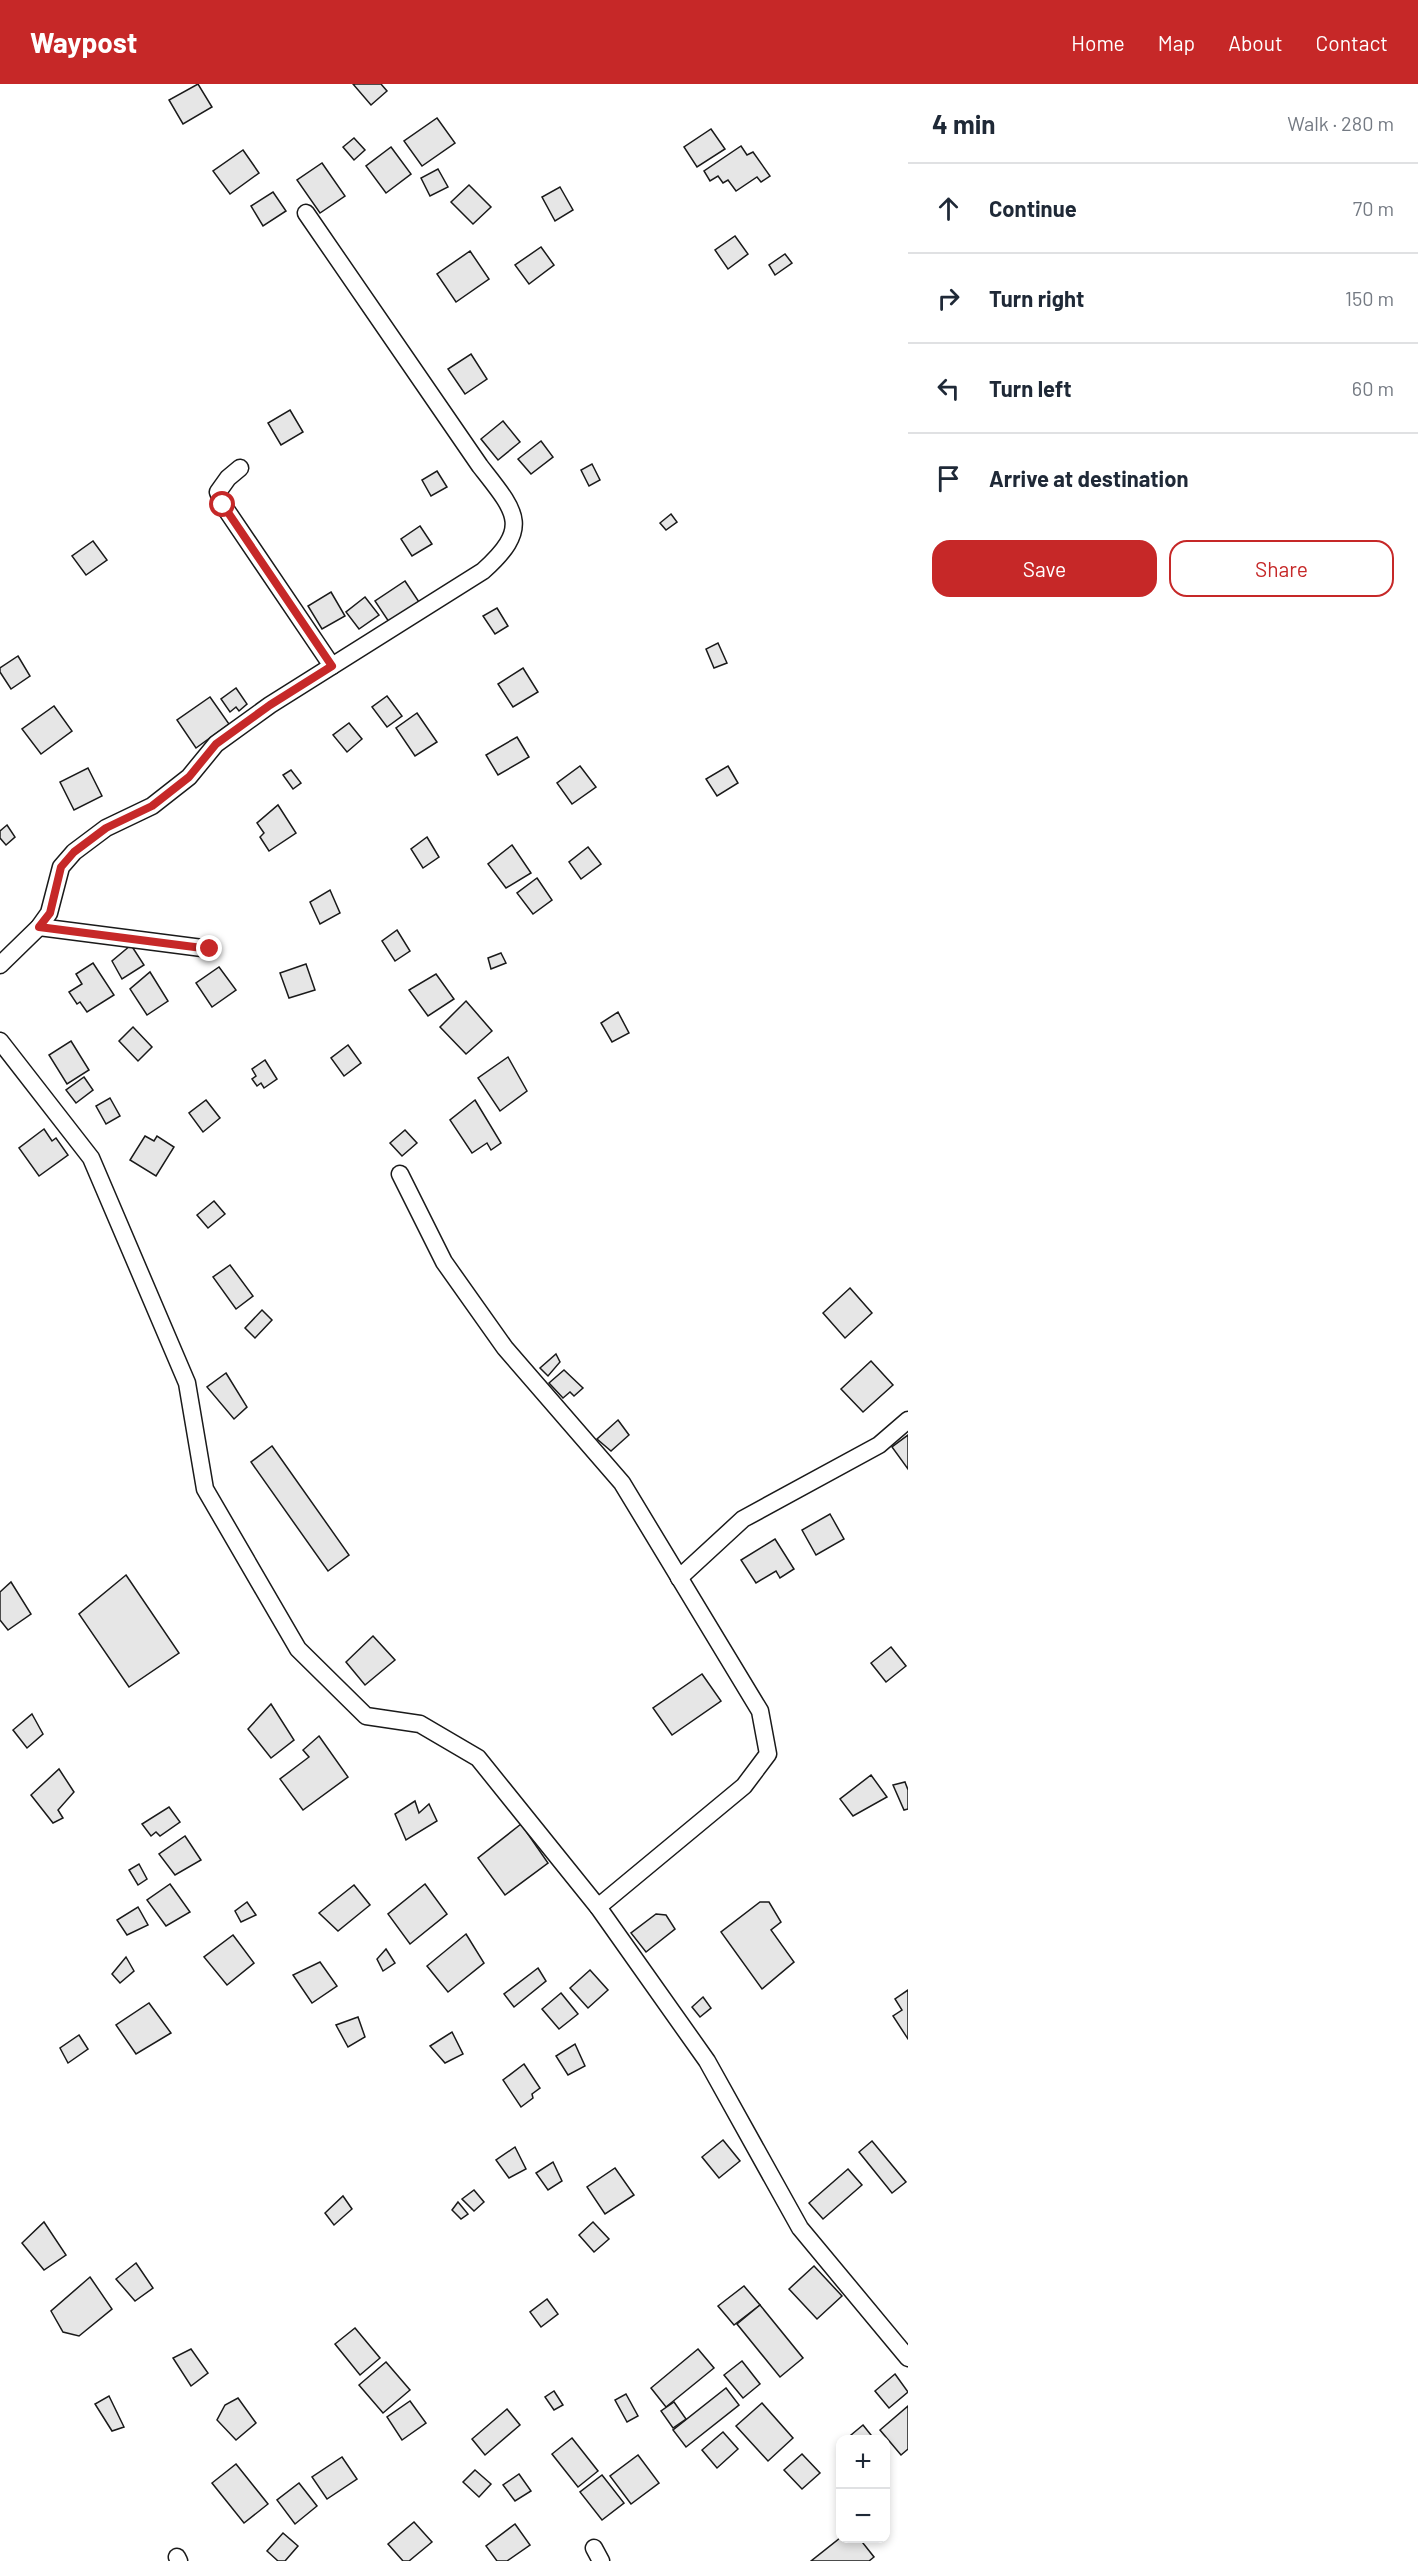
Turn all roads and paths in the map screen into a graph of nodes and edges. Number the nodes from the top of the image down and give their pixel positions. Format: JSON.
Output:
{"nodes":[{"id":1,"x":306,"y":213,"type":"dead end"},
{"id":2,"x":240,"y":468,"type":"dead end"},
{"id":3,"x":332,"y":666,"type":"junction"},
{"id":4,"x":39,"y":927,"type":"junction"},
{"id":5,"x":210,"y":949,"type":"dead end"},
{"id":6,"x":0,"y":965,"type":"edge"},
{"id":7,"x":0,"y":1041,"type":"edge"},
{"id":8,"x":400,"y":1174,"type":"dead end"},
{"id":9,"x":908,"y":1420,"type":"edge"},
{"id":10,"x":679,"y":1578,"type":"junction"},
{"id":11,"x":598,"y":1907,"type":"junction"},
{"id":12,"x":908,"y":2358,"type":"edge"}],
"edges":[{"from":1,"to":3,"type":"street"},
{"from":2,"to":3,"type":"street"},
{"from":3,"to":4,"type":"street"},
{"from":4,"to":5,"type":"street"},
{"from":4,"to":6,"type":"street"},
{"from":7,"to":11,"type":"street"},
{"from":8,"to":10,"type":"street"},
{"from":9,"to":10,"type":"street"},
{"from":10,"to":11,"type":"street"},
{"from":11,"to":12,"type":"street"}]}
